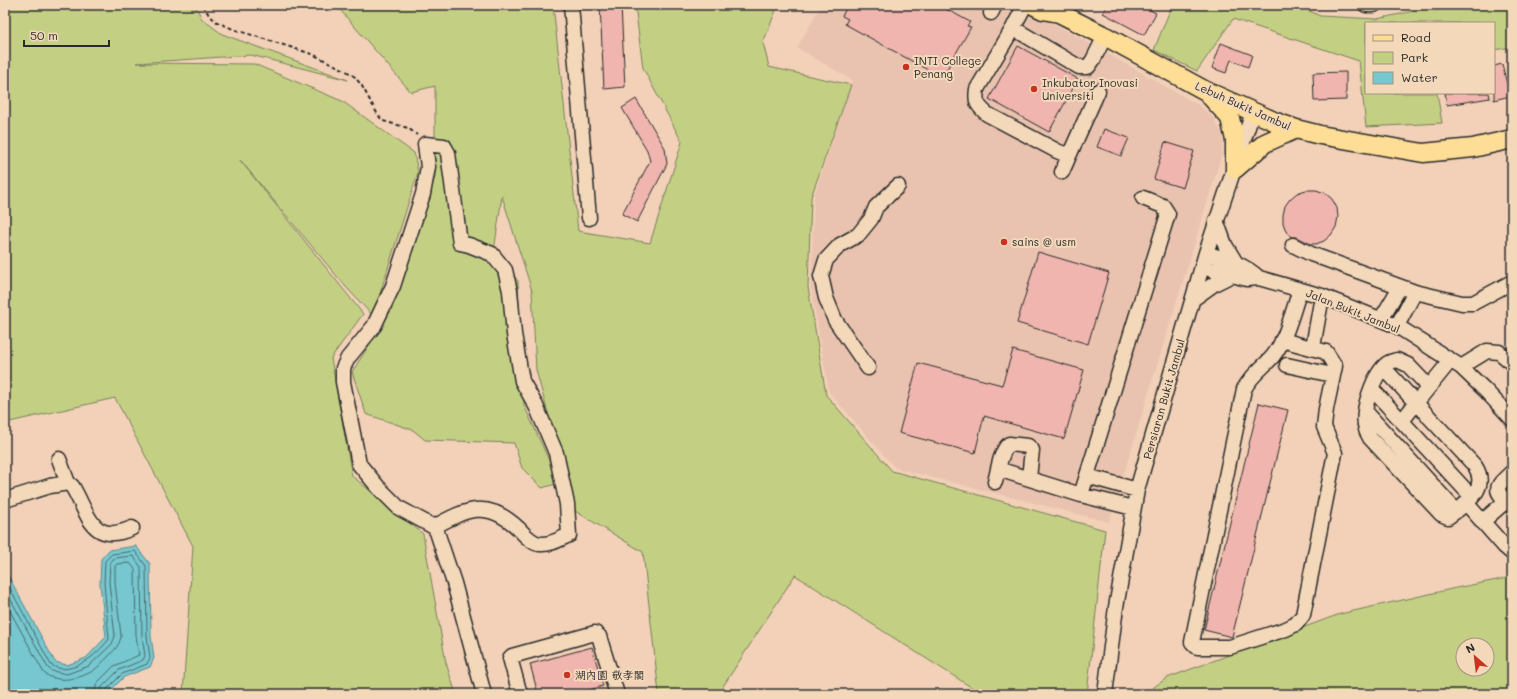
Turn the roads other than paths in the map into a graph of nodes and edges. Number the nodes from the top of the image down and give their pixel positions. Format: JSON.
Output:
{"nodes":[{"id":1,"x":572,"y":5,"type":"edge"},
{"id":2,"x":1025,"y":5,"type":"edge"},
{"id":3,"x":1033,"y":5,"type":"edge"},
{"id":4,"x":1366,"y":5,"type":"edge"},
{"id":5,"x":1374,"y":5,"type":"edge"},
{"id":6,"x":1056,"y":9,"type":"edge"},
{"id":7,"x":1013,"y":28,"type":"junction"},
{"id":8,"x":1106,"y":36,"type":"junction"},
{"id":9,"x":1204,"y":90,"type":"junction"},
{"id":10,"x":1098,"y":91,"type":"dead end"},
{"id":11,"x":1253,"y":112,"type":"junction"},
{"id":12,"x":1296,"y":129,"type":"junction"},
{"id":13,"x":1512,"y":139,"type":"edge"},
{"id":14,"x":1069,"y":156,"type":"junction"},
{"id":15,"x":1235,"y":169,"type":"junction"},
{"id":16,"x":1062,"y":172,"type":"dead end"},
{"id":17,"x":898,"y":186,"type":"dead end"},
{"id":18,"x":1143,"y":198,"type":"dead end"},
{"id":19,"x":589,"y":218,"type":"dead end"},
{"id":20,"x":1216,"y":220,"type":"junction"},
{"id":21,"x":1293,"y":245,"type":"dead end"},
{"id":22,"x":1206,"y":253,"type":"junction"},
{"id":23,"x":1202,"y":267,"type":"junction"},
{"id":24,"x":1234,"y":269,"type":"junction"},
{"id":25,"x":1512,"y":282,"type":"edge"},
{"id":26,"x":1400,"y":287,"type":"junction"},
{"id":27,"x":1300,"y":290,"type":"junction"},
{"id":28,"x":1415,"y":292,"type":"junction"},
{"id":29,"x":1322,"y":296,"type":"junction"},
{"id":30,"x":1193,"y":299,"type":"junction"},
{"id":31,"x":1381,"y":319,"type":"junction"},
{"id":32,"x":1397,"y":326,"type":"junction"},
{"id":33,"x":1282,"y":340,"type":"junction"},
{"id":34,"x":1313,"y":347,"type":"junction"},
{"id":35,"x":1512,"y":363,"type":"edge"},
{"id":36,"x":1456,"y":364,"type":"junction"},
{"id":37,"x":1287,"y":365,"type":"dead end"},
{"id":38,"x":868,"y":368,"type":"dead end"},
{"id":39,"x":1384,"y":368,"type":"junction"},
{"id":40,"x":1332,"y":375,"type":"junction"},
{"id":41,"x":1429,"y":387,"type":"junction"},
{"id":42,"x":1372,"y":389,"type":"junction"},
{"id":43,"x":1416,"y":403,"type":"junction"},
{"id":44,"x":1512,"y":419,"type":"edge"},
{"id":45,"x":1402,"y":421,"type":"junction"},
{"id":46,"x":59,"y":459,"type":"dead end"},
{"id":47,"x":1512,"y":472,"type":"edge"},
{"id":48,"x":1087,"y":476,"type":"junction"},
{"id":49,"x":1029,"y":478,"type":"junction"},
{"id":50,"x":68,"y":483,"type":"junction"},
{"id":51,"x":1137,"y":490,"type":"junction"},
{"id":52,"x":1081,"y":495,"type":"junction"},
{"id":53,"x":5,"y":500,"type":"edge"},
{"id":54,"x":1509,"y":503,"type":"edge"},
{"id":55,"x":1465,"y":504,"type":"junction"},
{"id":56,"x":1133,"y":508,"type":"junction"},
{"id":57,"x":1482,"y":522,"type":"junction"},
{"id":58,"x":434,"y":527,"type":"junction"},
{"id":59,"x":132,"y":528,"type":"dead end"},
{"id":60,"x":1512,"y":553,"type":"edge"},
{"id":61,"x":484,"y":694,"type":"edge"},
{"id":62,"x":520,"y":694,"type":"edge"},
{"id":63,"x":617,"y":694,"type":"edge"},
{"id":64,"x":1105,"y":694,"type":"edge"}],
"edges":[{"from":1,"to":19,"type":"street"},
{"from":2,"to":7,"type":"street"},
{"from":3,"to":6,"type":"main road","name":"Lebuh Bukit Jambul"},
{"from":4,"to":5,"type":"street"},
{"from":6,"to":8,"type":"main road","name":"Lebuh Bukit Jambul"},
{"from":7,"to":8,"type":"street"},
{"from":7,"to":14,"type":"street"},
{"from":8,"to":9,"type":"main road","name":"Lebuh Bukit Jambul"},
{"from":9,"to":11,"type":"main road","name":"Lebuh Bukit Jambul"},
{"from":9,"to":15,"type":"main road"},
{"from":10,"to":14,"type":"street"},
{"from":11,"to":12,"type":"main road","name":"Lebuh Bukit Jambul"},
{"from":11,"to":15,"type":"street","name":"Persiaran Bukit Jambul"},
{"from":12,"to":13,"type":"main road","name":"Lebuh Bukit Jambul"},
{"from":12,"to":15,"type":"main road"},
{"from":14,"to":16,"type":"street"},
{"from":15,"to":20,"type":"street","name":"Persiaran Bukit Jambul"},
{"from":17,"to":38,"type":"street"},
{"from":18,"to":48,"type":"street"},
{"from":20,"to":22,"type":"street","name":"Persiaran Bukit Jambul"},
{"from":20,"to":24,"type":"street"},
{"from":21,"to":26,"type":"street"},
{"from":22,"to":23,"type":"street","name":"Persiaran Bukit Jambul"},
{"from":22,"to":24,"type":"street","name":"Jalan Bukit Jambul"},
{"from":23,"to":24,"type":"street","name":"Jalan Bukit Jambul"},
{"from":23,"to":30,"type":"street","name":"Persiaran Bukit Jambul"},
{"from":24,"to":27,"type":"street","name":"Jalan Bukit Jambul"},
{"from":24,"to":30,"type":"street"},
{"from":25,"to":28,"type":"street"},
{"from":26,"to":28,"type":"street"},
{"from":26,"to":31,"type":"street"},
{"from":27,"to":29,"type":"street","name":"Jalan Bukit Jambul"},
{"from":27,"to":33,"type":"street"},
{"from":28,"to":32,"type":"street"},
{"from":29,"to":31,"type":"street","name":"Jalan Bukit Jambul"},
{"from":29,"to":34,"type":"street"},
{"from":30,"to":51,"type":"street","name":"Persiaran Bukit Jambul"},
{"from":31,"to":32,"type":"street","name":"Jalan Bukit Jambul"},
{"from":32,"to":36,"type":"street","name":"Jalan Bukit Jambul"},
{"from":33,"to":34,"type":"street"},
{"from":33,"to":40,"type":"street"},
{"from":34,"to":40,"type":"street"},
{"from":35,"to":36,"type":"street"},
{"from":36,"to":41,"type":"street"},
{"from":36,"to":44,"type":"street","name":"Jalan Bukit Jambul"},
{"from":37,"to":40,"type":"street"},
{"from":39,"to":41,"type":"street"},
{"from":39,"to":42,"type":"street"},
{"from":39,"to":43,"type":"street"},
{"from":41,"to":43,"type":"street"},
{"from":42,"to":45,"type":"street"},
{"from":42,"to":55,"type":"street"},
{"from":43,"to":45,"type":"street"},
{"from":43,"to":55,"type":"street"},
{"from":45,"to":55,"type":"street"},
{"from":46,"to":50,"type":"street"},
{"from":47,"to":54,"type":"street"},
{"from":48,"to":51,"type":"street"},
{"from":48,"to":52,"type":"street"},
{"from":49,"to":49,"type":"street"},
{"from":49,"to":52,"type":"street"},
{"from":50,"to":53,"type":"street"},
{"from":50,"to":59,"type":"street"},
{"from":51,"to":56,"type":"street","name":"Persiaran Bukit Jambul"},
{"from":52,"to":56,"type":"street"},
{"from":54,"to":57,"type":"street"},
{"from":55,"to":57,"type":"street"},
{"from":56,"to":64,"type":"street","name":"Persiaran Bukit Jambul"},
{"from":57,"to":60,"type":"street"},
{"from":58,"to":58,"type":"street"},
{"from":58,"to":61,"type":"street"},
{"from":62,"to":63,"type":"street"}]}
